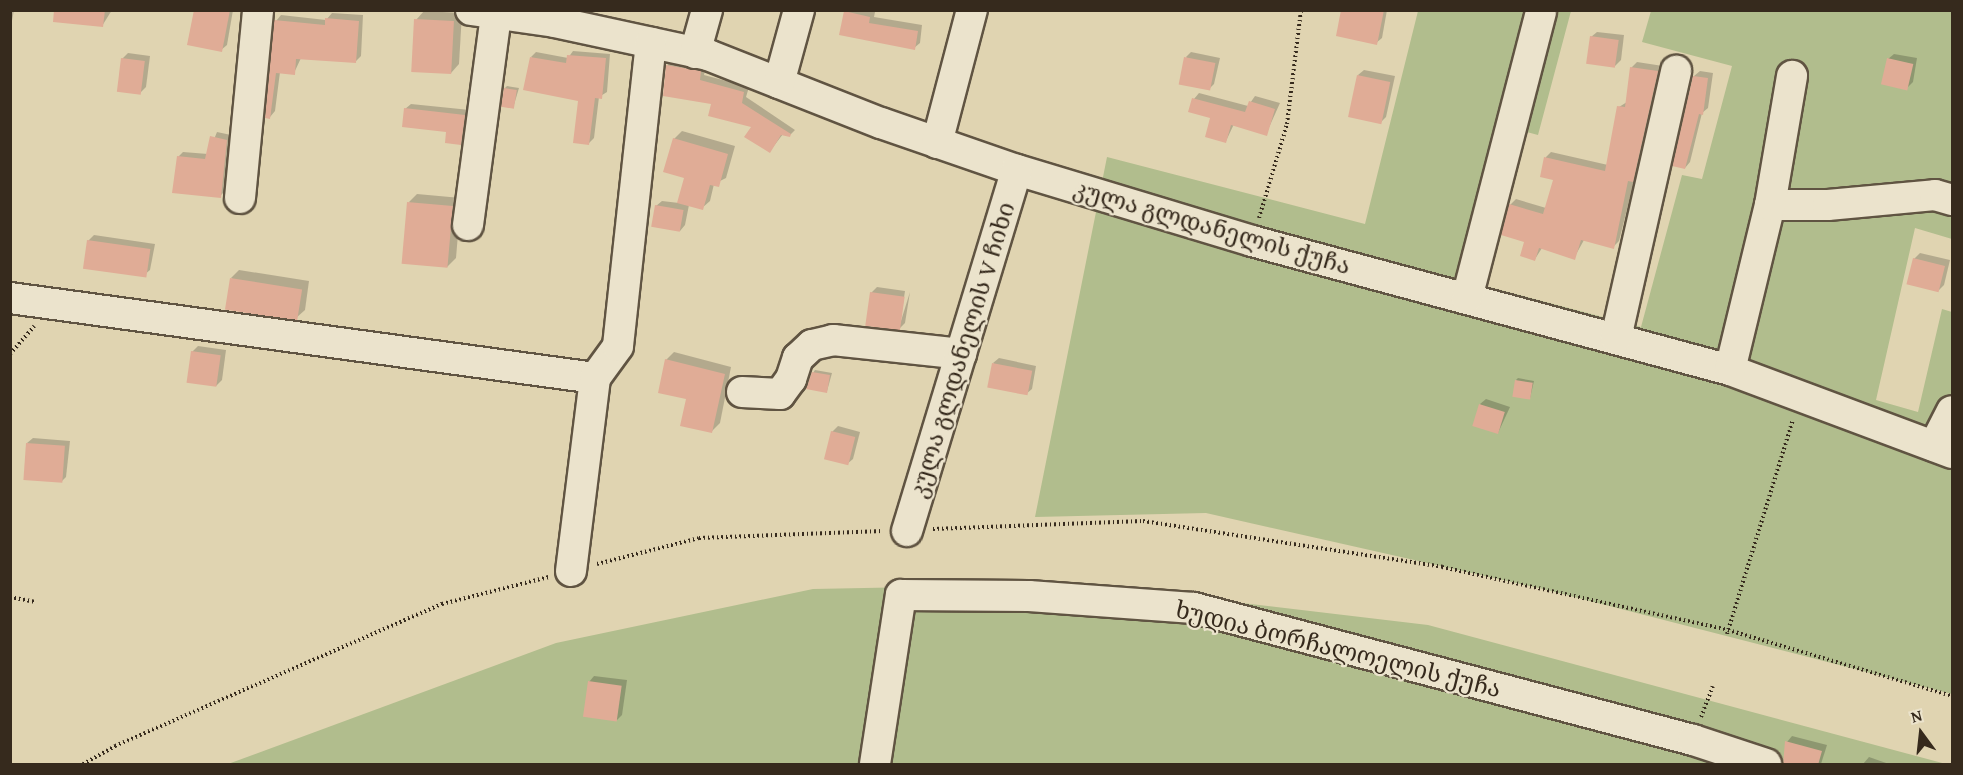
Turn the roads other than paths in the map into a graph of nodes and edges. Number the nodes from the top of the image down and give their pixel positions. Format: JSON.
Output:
{"nodes":[{"id":1,"x":258,"y":10,"type":"edge"},
{"id":2,"x":587,"y":10,"type":"edge"},
{"id":3,"x":707,"y":10,"type":"edge"},
{"id":4,"x":799,"y":10,"type":"edge"},
{"id":5,"x":972,"y":10,"type":"edge"},
{"id":6,"x":1541,"y":11,"type":"edge"},
{"id":7,"x":483,"y":12,"type":"edge"},
{"id":8,"x":538,"y":17,"type":"edge"},
{"id":9,"x":651,"y":43,"type":"junction"},
{"id":10,"x":696,"y":53,"type":"junction"},
{"id":11,"x":1676,"y":71,"type":"dead end"},
{"id":12,"x":1792,"y":76,"type":"dead end"},
{"id":13,"x":778,"y":83,"type":"junction"},
{"id":14,"x":937,"y":143,"type":"junction"},
{"id":15,"x":1017,"y":170,"type":"junction"},
{"id":16,"x":240,"y":198,"type":"dead end"},
{"id":17,"x":1953,"y":200,"type":"edge"},
{"id":18,"x":1770,"y":205,"type":"junction"},
{"id":19,"x":468,"y":225,"type":"dead end"},
{"id":20,"x":10,"y":298,"type":"edge"},
{"id":21,"x":1467,"y":298,"type":"junction"},
{"id":22,"x":1616,"y":338,"type":"junction"},
{"id":23,"x":961,"y":354,"type":"junction"},
{"id":24,"x":1730,"y":369,"type":"junction"},
{"id":25,"x":595,"y":378,"type":"junction"},
{"id":26,"x":742,"y":392,"type":"dead end"},
{"id":27,"x":1953,"y":411,"type":"edge"},
{"id":28,"x":1943,"y":450,"type":"edge"},
{"id":29,"x":907,"y":531,"type":"dead end"},
{"id":30,"x":571,"y":571,"type":"dead end"},
{"id":31,"x":875,"y":765,"type":"edge"},
{"id":32,"x":1766,"y":765,"type":"edge"}],
"edges":[{"from":1,"to":16,"type":"street"},
{"from":2,"to":8,"type":"street"},
{"from":3,"to":10,"type":"street"},
{"from":4,"to":13,"type":"street"},
{"from":5,"to":14,"type":"street"},
{"from":6,"to":21,"type":"street"},
{"from":7,"to":8,"type":"street","name":"კულა გლდანელის ქუჩა"},
{"from":7,"to":19,"type":"street"},
{"from":8,"to":9,"type":"street","name":"კულა გლდანელის ქუჩა"},
{"from":9,"to":10,"type":"street","name":"კულა გლდანელის ქუჩა"},
{"from":9,"to":25,"type":"street"},
{"from":10,"to":13,"type":"street","name":"კულა გლდანელის ქუჩა"},
{"from":11,"to":22,"type":"street"},
{"from":12,"to":18,"type":"street"},
{"from":13,"to":14,"type":"street","name":"კულა გლდანელის ქუჩა"},
{"from":14,"to":15,"type":"street","name":"კულა გლდანელის ქუჩა"},
{"from":15,"to":21,"type":"street","name":"კულა გლდანელის ქუჩა"},
{"from":15,"to":23,"type":"street","name":"კულა გლდანელის V ჩიხი"},
{"from":17,"to":18,"type":"street"},
{"from":18,"to":24,"type":"street"},
{"from":20,"to":25,"type":"street"},
{"from":21,"to":22,"type":"street","name":"კულა გლდანელის ქუჩა"},
{"from":22,"to":24,"type":"street","name":"კულა გლდანელის ქუჩა"},
{"from":23,"to":26,"type":"street"},
{"from":23,"to":29,"type":"street","name":"კულა გლდანელის V ჩიხი"},
{"from":24,"to":28,"type":"street","name":"კულა გლდანელის ქუჩა"},
{"from":25,"to":30,"type":"street"},
{"from":27,"to":28,"type":"street"},
{"from":31,"to":32,"type":"street","name":"ხუდია ბორჩალოელის ქუჩა"}]}
